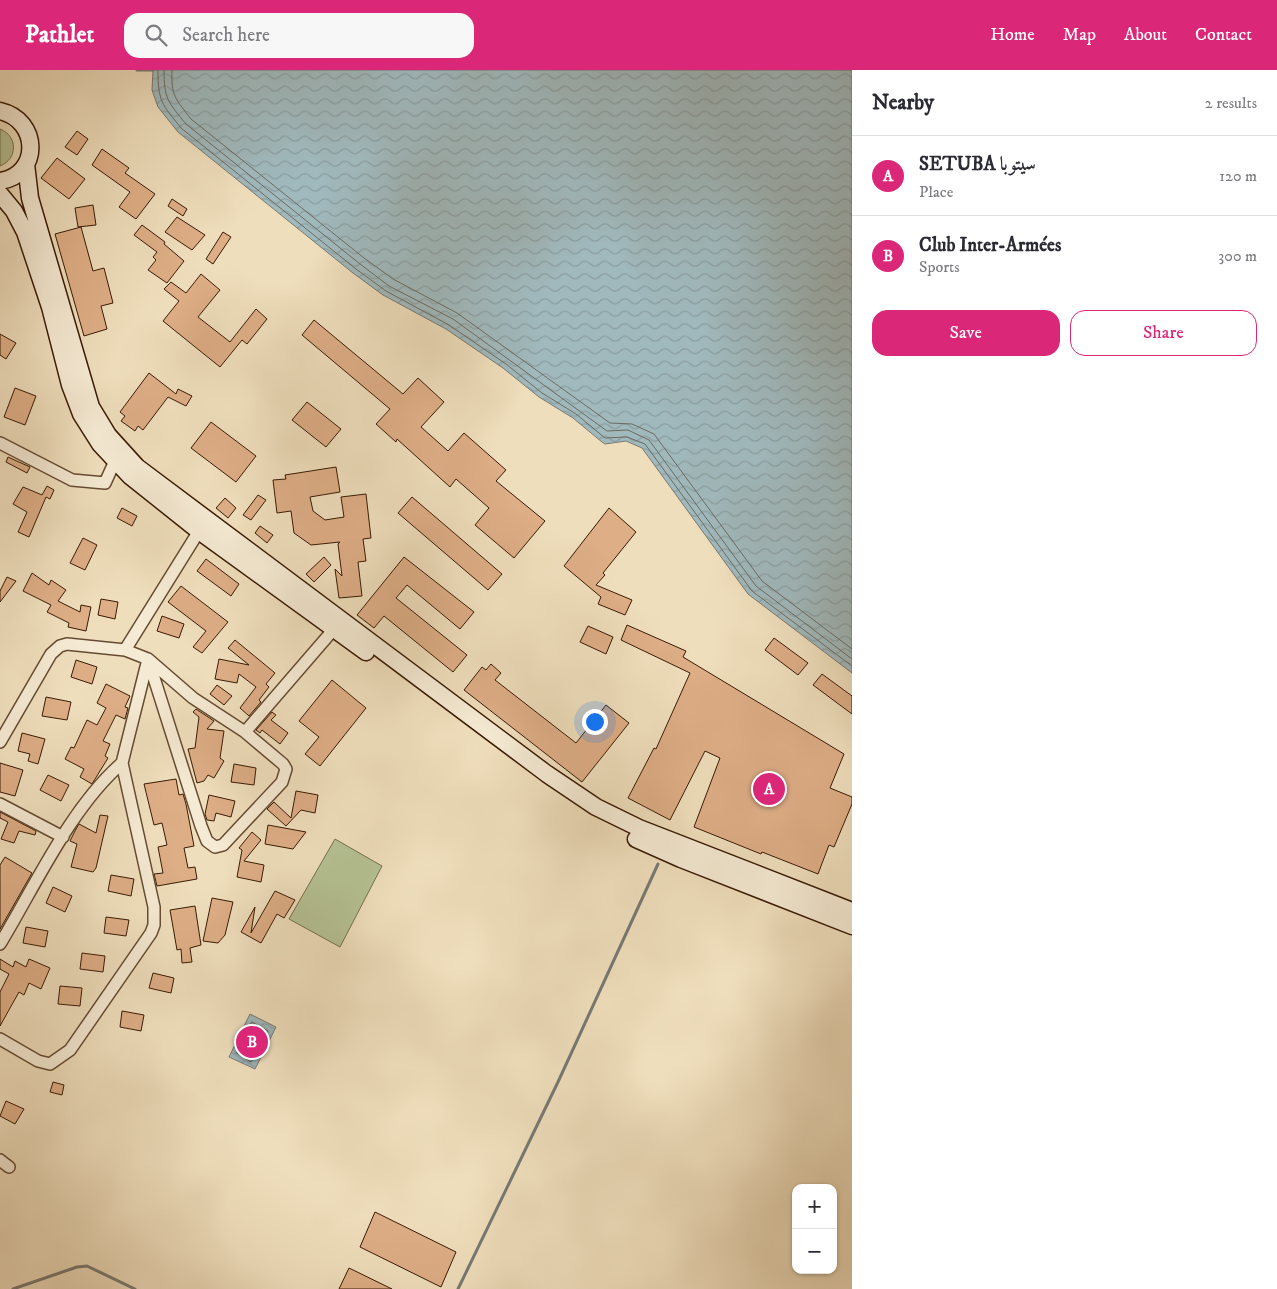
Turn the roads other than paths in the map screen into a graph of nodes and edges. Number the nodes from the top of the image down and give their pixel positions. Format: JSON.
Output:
{"nodes":[{"id":1,"x":0,"y":111,"type":"edge"},
{"id":2,"x":26,"y":164,"type":"junction"},
{"id":3,"x":0,"y":182,"type":"edge"},
{"id":4,"x":0,"y":194,"type":"edge"},
{"id":5,"x":0,"y":443,"type":"edge"},
{"id":6,"x":115,"y":460,"type":"junction"},
{"id":7,"x":199,"y":530,"type":"junction"},
{"id":8,"x":329,"y":620,"type":"junction"},
{"id":9,"x":125,"y":650,"type":"junction"},
{"id":10,"x":148,"y":659,"type":"junction"},
{"id":11,"x":245,"y":732,"type":"junction"},
{"id":12,"x":0,"y":742,"type":"edge"},
{"id":13,"x":122,"y":763,"type":"junction"},
{"id":14,"x":0,"y":804,"type":"edge"},
{"id":15,"x":63,"y":837,"type":"junction"},
{"id":16,"x":852,"y":911,"type":"edge"},
{"id":17,"x":852,"y":926,"type":"edge"},
{"id":18,"x":0,"y":944,"type":"edge"},
{"id":19,"x":0,"y":1039,"type":"edge"}],
"edges":[{"from":1,"to":2,"type":"main road"},
{"from":2,"to":3,"type":"main road"},
{"from":2,"to":8,"type":"main road"},
{"from":4,"to":6,"type":"main road"},
{"from":5,"to":6,"type":"street"},
{"from":6,"to":7,"type":"main road"},
{"from":7,"to":8,"type":"main road"},
{"from":7,"to":9,"type":"street"},
{"from":8,"to":11,"type":"street"},
{"from":8,"to":16,"type":"main road"},
{"from":8,"to":17,"type":"main road"},
{"from":9,"to":10,"type":"street"},
{"from":9,"to":12,"type":"street"},
{"from":10,"to":11,"type":"street"},
{"from":10,"to":11,"type":"street"},
{"from":10,"to":13,"type":"street"},
{"from":13,"to":15,"type":"street"},
{"from":13,"to":19,"type":"street"},
{"from":14,"to":15,"type":"street"},
{"from":15,"to":18,"type":"street"}]}
